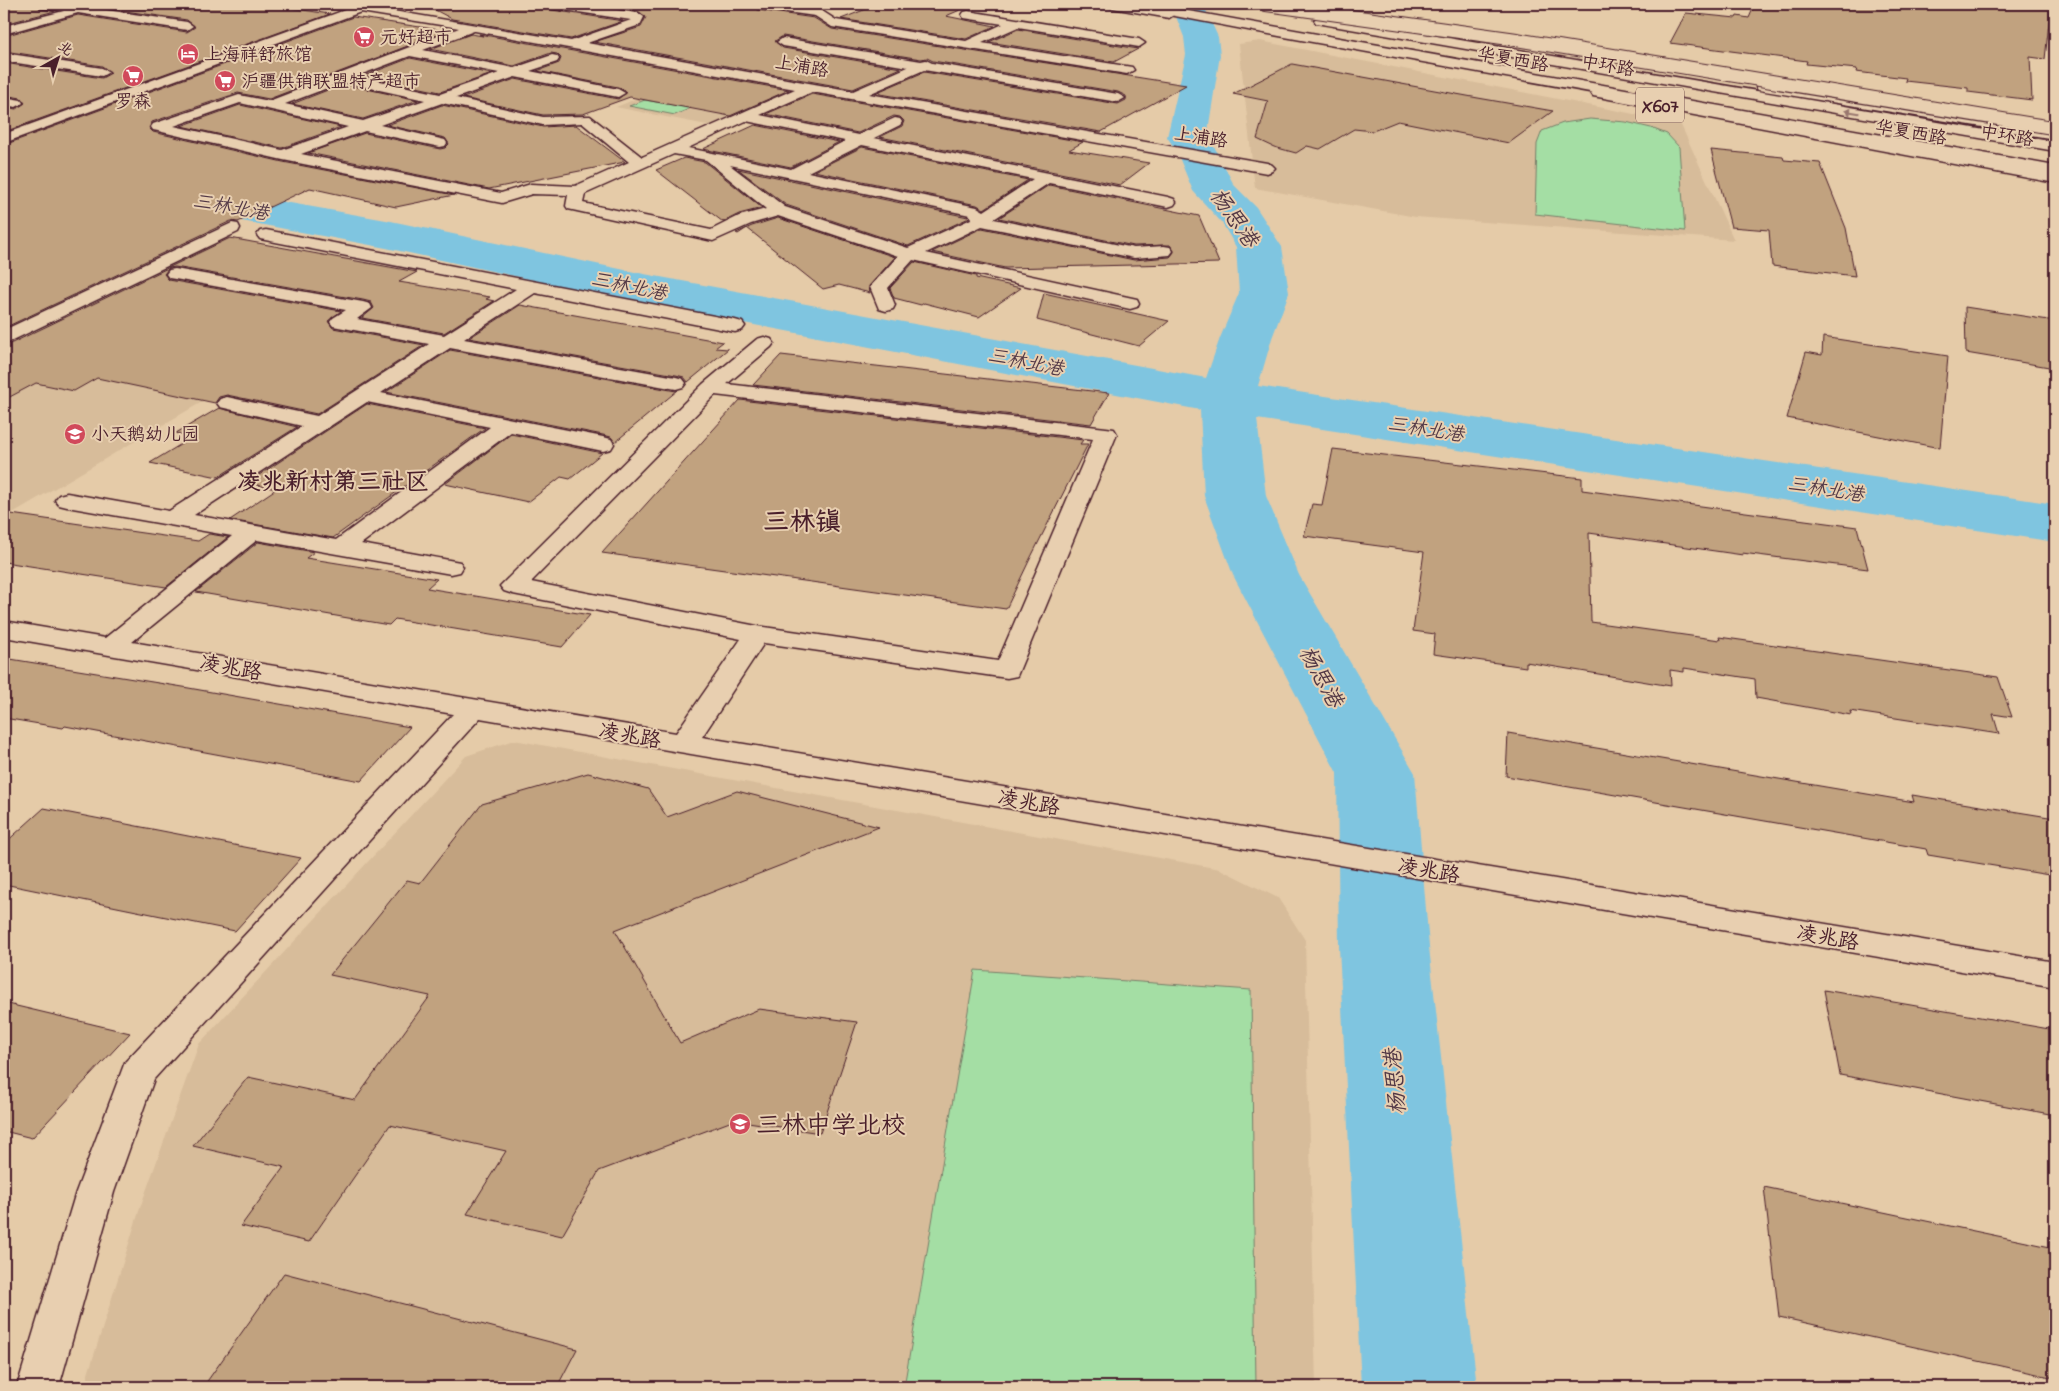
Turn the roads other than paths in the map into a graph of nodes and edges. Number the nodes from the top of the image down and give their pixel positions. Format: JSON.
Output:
{"nodes":[{"id":1,"x":44,"y":4,"type":"edge"},
{"id":2,"x":106,"y":4,"type":"edge"},
{"id":3,"x":331,"y":4,"type":"edge"},
{"id":4,"x":552,"y":4,"type":"edge"},
{"id":5,"x":758,"y":4,"type":"edge"},
{"id":6,"x":1112,"y":4,"type":"edge"},
{"id":7,"x":1133,"y":4,"type":"edge"},
{"id":8,"x":1261,"y":5,"type":"edge"},
{"id":9,"x":368,"y":6,"type":"edge"},
{"id":10,"x":1152,"y":7,"type":"edge"},
{"id":11,"x":1300,"y":9,"type":"junction"},
{"id":12,"x":83,"y":10,"type":"junction"},
{"id":13,"x":968,"y":15,"type":"dead end"},
{"id":14,"x":1019,"y":22,"type":"junction"},
{"id":15,"x":187,"y":26,"type":"dead end"},
{"id":16,"x":475,"y":27,"type":"junction"},
{"id":17,"x":4,"y":30,"type":"edge"},
{"id":18,"x":783,"y":42,"type":"dead end"},
{"id":19,"x":1139,"y":43,"type":"dead end"},
{"id":20,"x":571,"y":44,"type":"junction"},
{"id":21,"x":968,"y":45,"type":"junction"},
{"id":22,"x":407,"y":51,"type":"junction"},
{"id":23,"x":4,"y":57,"type":"edge"},
{"id":24,"x":552,"y":58,"type":"dead end"},
{"id":25,"x":923,"y":65,"type":"junction"},
{"id":26,"x":1128,"y":70,"type":"dead end"},
{"id":27,"x":102,"y":72,"type":"dead end"},
{"id":28,"x":515,"y":72,"type":"junction"},
{"id":29,"x":341,"y":77,"type":"junction"},
{"id":30,"x":810,"y":88,"type":"junction"},
{"id":31,"x":618,"y":92,"type":"dead end"},
{"id":32,"x":854,"y":96,"type":"junction"},
{"id":33,"x":442,"y":98,"type":"junction"},
{"id":34,"x":1118,"y":98,"type":"dead end"},
{"id":35,"x":270,"y":105,"type":"junction"},
{"id":36,"x":746,"y":117,"type":"junction"},
{"id":37,"x":895,"y":122,"type":"dead end"},
{"id":38,"x":361,"y":126,"type":"junction"},
{"id":39,"x":2055,"y":128,"type":"edge"},
{"id":40,"x":2055,"y":135,"type":"edge"},
{"id":41,"x":4,"y":139,"type":"edge"},
{"id":42,"x":859,"y":140,"type":"junction"},
{"id":43,"x":440,"y":143,"type":"dead end"},
{"id":44,"x":2055,"y":147,"type":"edge"},
{"id":45,"x":673,"y":148,"type":"junction"},
{"id":46,"x":283,"y":155,"type":"junction"},
{"id":47,"x":708,"y":156,"type":"junction"},
{"id":48,"x":2055,"y":162,"type":"edge"},
{"id":49,"x":640,"y":163,"type":"junction"},
{"id":50,"x":1267,"y":168,"type":"dead end"},
{"id":51,"x":2055,"y":171,"type":"edge"},
{"id":52,"x":793,"y":174,"type":"junction"},
{"id":53,"x":1046,"y":178,"type":"junction"},
{"id":54,"x":2055,"y":178,"type":"edge"},
{"id":55,"x":577,"y":190,"type":"junction"},
{"id":56,"x":1168,"y":202,"type":"dead end"},
{"id":57,"x":779,"y":211,"type":"junction"},
{"id":58,"x":980,"y":222,"type":"junction"},
{"id":59,"x":232,"y":228,"type":"dead end"},
{"id":60,"x":266,"y":235,"type":"dead end"},
{"id":61,"x":1164,"y":251,"type":"dead end"},
{"id":62,"x":909,"y":254,"type":"junction"},
{"id":63,"x":175,"y":274,"type":"dead end"},
{"id":64,"x":530,"y":287,"type":"junction"},
{"id":65,"x":1130,"y":303,"type":"dead end"},
{"id":66,"x":886,"y":305,"type":"dead end"},
{"id":67,"x":735,"y":326,"type":"dead end"},
{"id":68,"x":4,"y":337,"type":"edge"},
{"id":69,"x":445,"y":342,"type":"junction"},
{"id":70,"x":764,"y":343,"type":"dead end"},
{"id":71,"x":676,"y":383,"type":"dead end"},
{"id":72,"x":710,"y":388,"type":"junction"},
{"id":73,"x":362,"y":395,"type":"junction"},
{"id":74,"x":227,"y":404,"type":"dead end"},
{"id":75,"x":319,"y":423,"type":"junction"},
{"id":76,"x":507,"y":424,"type":"junction"},
{"id":77,"x":603,"y":444,"type":"dead end"},
{"id":78,"x":67,"y":500,"type":"dead end"},
{"id":79,"x":172,"y":519,"type":"junction"},
{"id":80,"x":252,"y":532,"type":"junction"},
{"id":81,"x":340,"y":548,"type":"junction"},
{"id":82,"x":451,"y":567,"type":"dead end"},
{"id":83,"x":4,"y":629,"type":"edge"},
{"id":84,"x":757,"y":634,"type":"junction"},
{"id":85,"x":110,"y":647,"type":"junction"},
{"id":86,"x":474,"y":708,"type":"junction"},
{"id":87,"x":683,"y":744,"type":"junction"},
{"id":88,"x":2055,"y":975,"type":"edge"},
{"id":89,"x":38,"y":1387,"type":"edge"}],
"edges":[{"from":1,"to":12,"type":"main road"},
{"from":2,"to":12,"type":"main road"},
{"from":3,"to":9,"type":"main road","name":"上浦路"},
{"from":4,"to":20,"type":"main road"},
{"from":5,"to":21,"type":"main road"},
{"from":6,"to":10,"type":"main road","name":"华夏西路","number":"X607"},
{"from":7,"to":51,"type":"main road"},
{"from":8,"to":11,"type":"main road","name":"华夏西路","number":"X607"},
{"from":8,"to":39,"type":"main road","bridge":true},
{"from":44,"to":8,"type":"main road","name":"中环路","one_way":true},
{"from":9,"to":16,"type":"main road","name":"上浦路"},
{"from":9,"to":41,"type":"main road"},
{"from":10,"to":48,"type":"main road","name":"中环路"},
{"from":10,"to":54,"type":"main road","name":"华夏西路","number":"X607"},
{"from":11,"to":39,"type":"main road"},
{"from":11,"to":40,"type":"main road","name":"华夏西路","number":"X607"},
{"from":12,"to":15,"type":"main road"},
{"from":12,"to":17,"type":"main road"},
{"from":13,"to":14,"type":"main road"},
{"from":14,"to":19,"type":"main road"},
{"from":14,"to":21,"type":"main road"},
{"from":16,"to":20,"type":"main road","name":"上浦路"},
{"from":16,"to":22,"type":"main road"},
{"from":18,"to":25,"type":"main road"},
{"from":20,"to":30,"type":"main road","name":"上浦路"},
{"from":21,"to":25,"type":"main road"},
{"from":21,"to":26,"type":"main road"},
{"from":22,"to":28,"type":"main road"},
{"from":22,"to":29,"type":"main road"},
{"from":23,"to":27,"type":"main road"},
{"from":24,"to":28,"type":"main road"},
{"from":25,"to":32,"type":"main road"},
{"from":25,"to":34,"type":"main road"},
{"from":28,"to":31,"type":"main road"},
{"from":28,"to":33,"type":"main road"},
{"from":29,"to":33,"type":"main road"},
{"from":29,"to":35,"type":"main road"},
{"from":30,"to":32,"type":"main road","name":"上浦路"},
{"from":30,"to":36,"type":"main road"},
{"from":32,"to":50,"type":"main road","name":"上浦路"},
{"from":33,"to":38,"type":"main road"},
{"from":33,"to":49,"type":"main road"},
{"from":35,"to":38,"type":"main road"},
{"from":35,"to":46,"type":"main road"},
{"from":36,"to":42,"type":"main road"},
{"from":36,"to":45,"type":"main road"},
{"from":37,"to":42,"type":"main road"},
{"from":38,"to":43,"type":"main road"},
{"from":38,"to":46,"type":"main road"},
{"from":42,"to":52,"type":"main road"},
{"from":42,"to":53,"type":"main road"},
{"from":45,"to":47,"type":"main road"},
{"from":45,"to":49,"type":"main road"},
{"from":46,"to":55,"type":"main road"},
{"from":47,"to":52,"type":"main road"},
{"from":47,"to":57,"type":"main road"},
{"from":49,"to":55,"type":"main road"},
{"from":52,"to":58,"type":"main road"},
{"from":53,"to":56,"type":"main road"},
{"from":53,"to":58,"type":"main road"},
{"from":55,"to":57,"type":"main road"},
{"from":57,"to":62,"type":"main road"},
{"from":58,"to":61,"type":"main road"},
{"from":58,"to":62,"type":"main road"},
{"from":59,"to":68,"type":"main road"},
{"from":60,"to":64,"type":"main road"},
{"from":62,"to":65,"type":"main road"},
{"from":62,"to":66,"type":"main road"},
{"from":63,"to":69,"type":"main road"},
{"from":64,"to":67,"type":"main road"},
{"from":64,"to":69,"type":"main road"},
{"from":69,"to":71,"type":"main road"},
{"from":69,"to":73,"type":"main road"},
{"from":70,"to":72,"type":"main road"},
{"from":72,"to":84,"type":"main road"},
{"from":72,"to":84,"type":"main road"},
{"from":73,"to":75,"type":"main road"},
{"from":73,"to":76,"type":"main road"},
{"from":74,"to":75,"type":"main road"},
{"from":75,"to":79,"type":"main road"},
{"from":76,"to":77,"type":"main road"},
{"from":76,"to":81,"type":"main road"},
{"from":78,"to":79,"type":"main road"},
{"from":79,"to":80,"type":"main road"},
{"from":80,"to":81,"type":"main road"},
{"from":80,"to":85,"type":"main road"},
{"from":81,"to":82,"type":"main road"},
{"from":83,"to":85,"type":"main road","name":"凌兆路"},
{"from":84,"to":87,"type":"main road"},
{"from":85,"to":86,"type":"main road","name":"凌兆路"},
{"from":86,"to":87,"type":"main road","name":"凌兆路"},
{"from":86,"to":89,"type":"main road"},
{"from":87,"to":88,"type":"main road","name":"凌兆路"}]}
